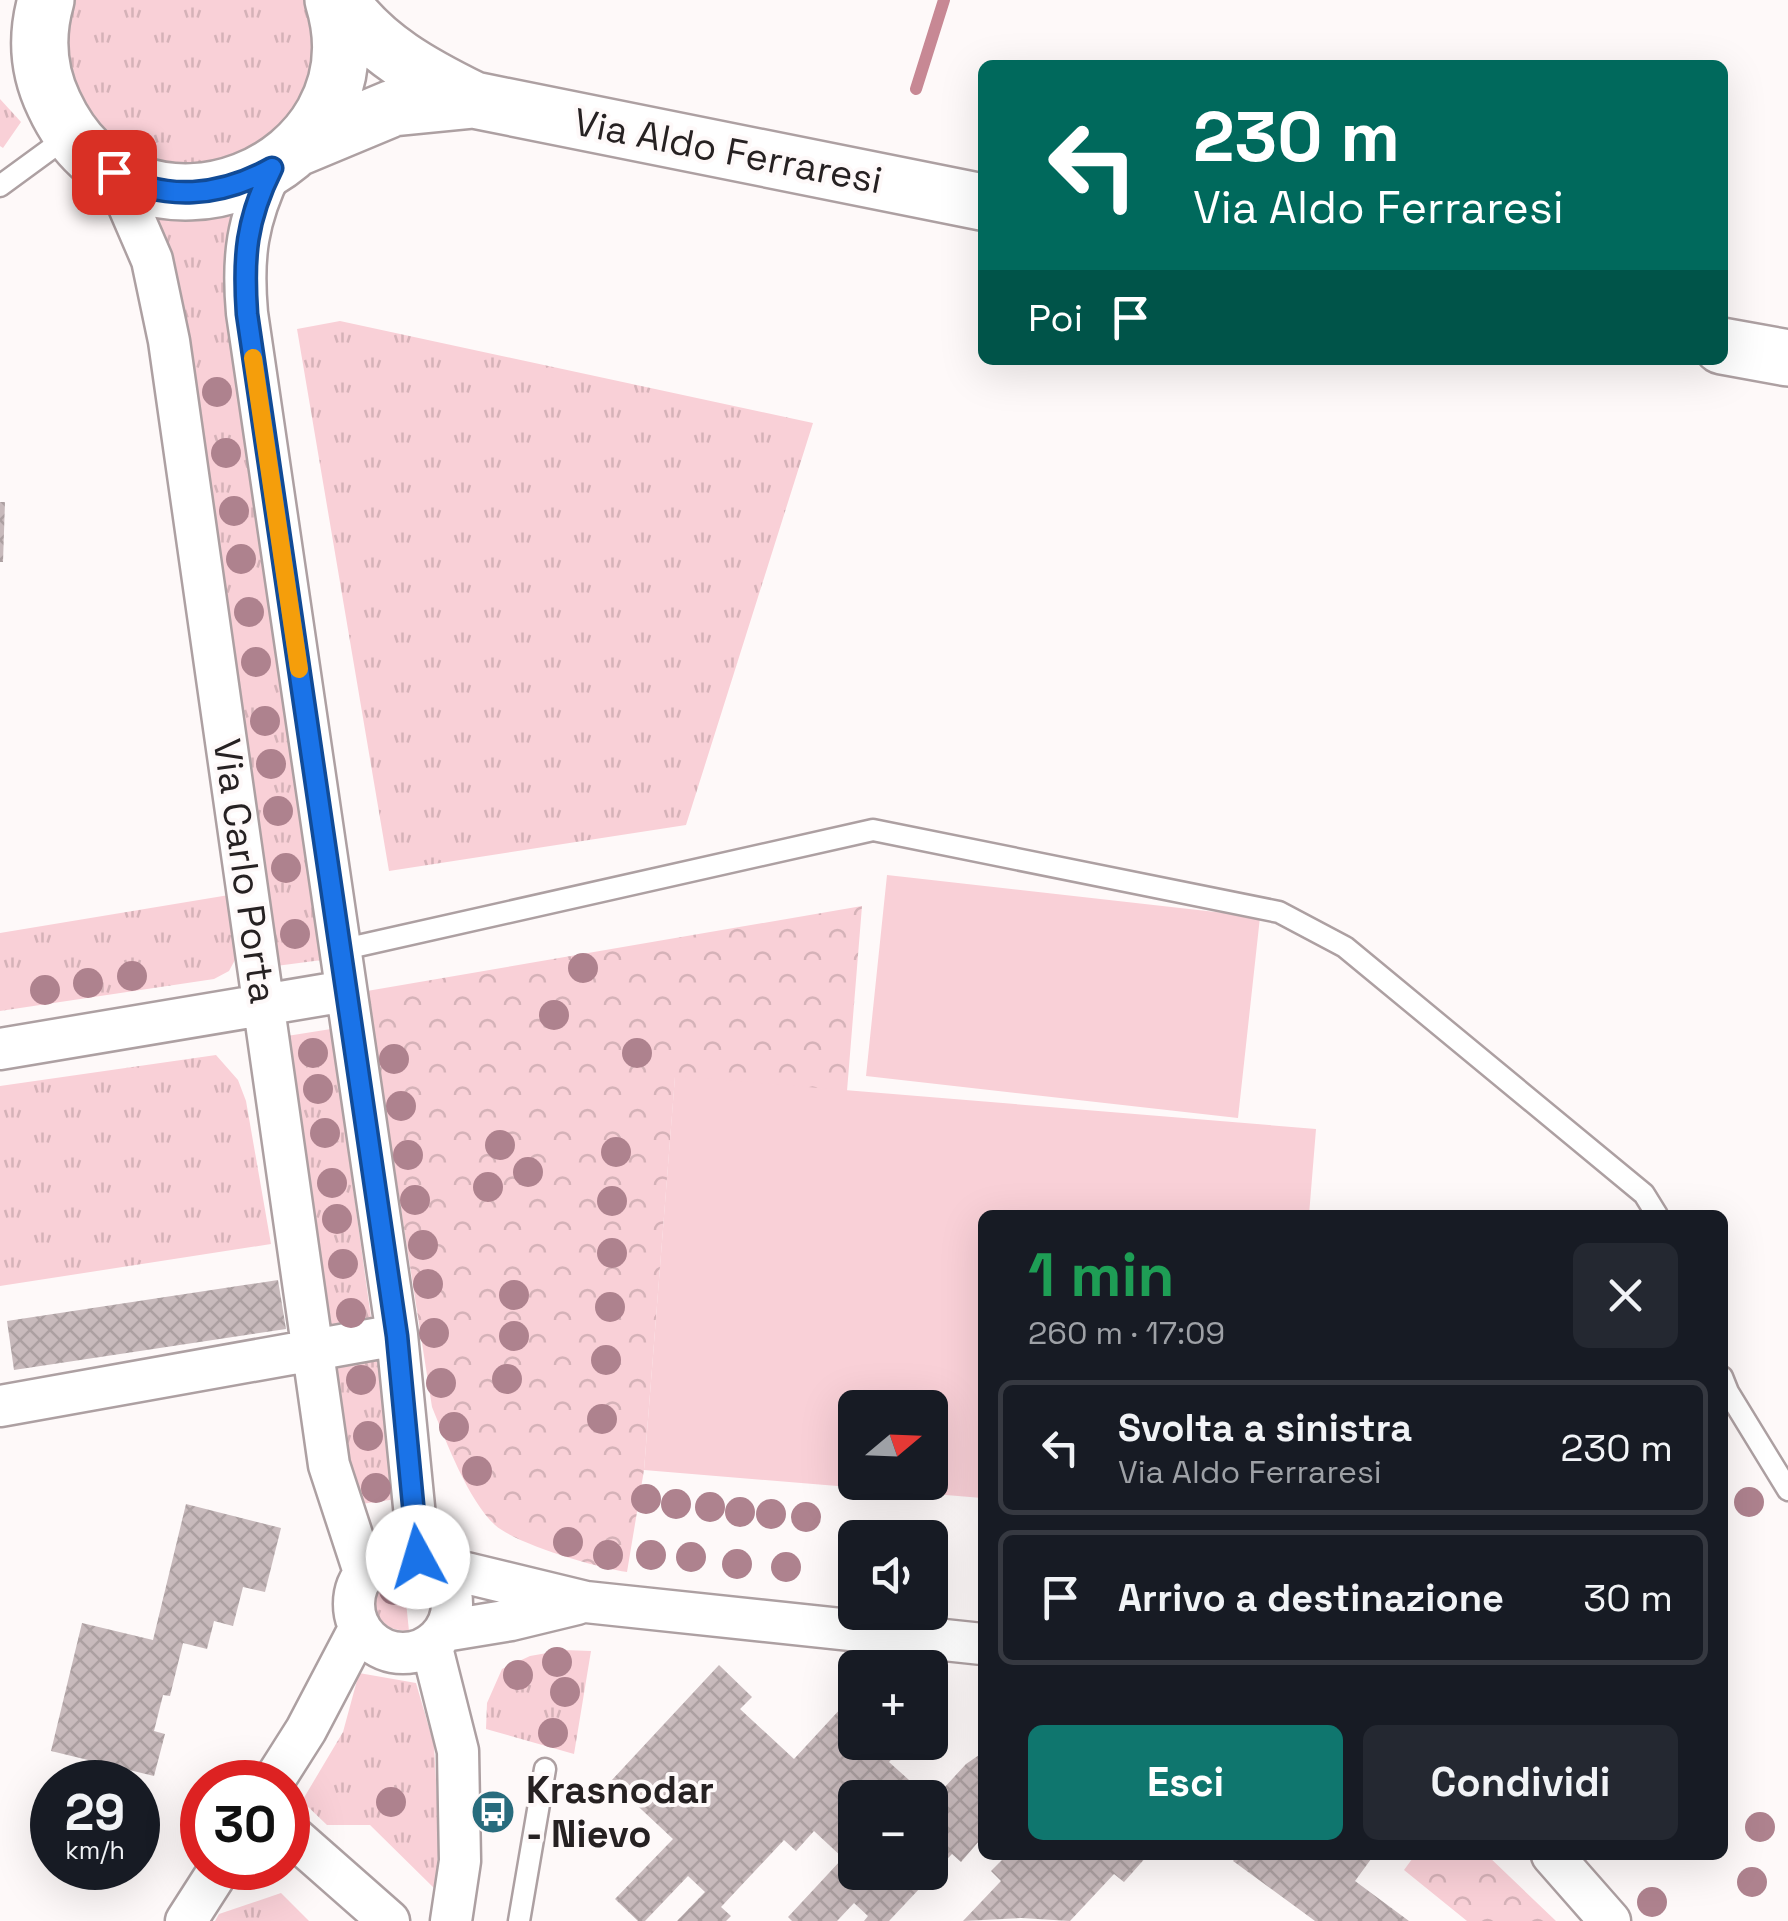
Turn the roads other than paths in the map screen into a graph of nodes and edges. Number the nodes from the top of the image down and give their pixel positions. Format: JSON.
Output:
{"nodes":[{"id":1,"x":46,"y":0,"type":"edge"},
{"id":2,"x":336,"y":0,"type":"edge"},
{"id":3,"x":0,"y":59,"type":"edge"},
{"id":4,"x":474,"y":100,"type":"junction"},
{"id":5,"x":62,"y":118,"type":"junction"},
{"id":6,"x":284,"y":158,"type":"junction"},
{"id":7,"x":114,"y":172,"type":"junction"},
{"id":8,"x":0,"y":186,"type":"edge"},
{"id":9,"x":978,"y":201,"type":"edge"},
{"id":10,"x":1728,"y":347,"type":"edge"},
{"id":11,"x":1788,"y":358,"type":"edge"},
{"id":12,"x":340,"y":950,"type":"junction"},
{"id":13,"x":346,"y":991,"type":"junction"},
{"id":14,"x":264,"y":1007,"type":"junction"},
{"id":15,"x":0,"y":1048,"type":"edge"},
{"id":16,"x":1654,"y":1210,"type":"edge"},
{"id":17,"x":397,"y":1336,"type":"junction"},
{"id":18,"x":312,"y":1349,"type":"junction"},
{"id":19,"x":1728,"y":1392,"type":"edge"},
{"id":20,"x":0,"y":1406,"type":"edge"},
{"id":21,"x":1788,"y":1490,"type":"edge"},
{"id":22,"x":426,"y":1561,"type":"junction"},
{"id":23,"x":365,"y":1575,"type":"junction"},
{"id":24,"x":586,"y":1602,"type":"junction"},
{"id":25,"x":360,"y":1627,"type":"junction"},
{"id":26,"x":438,"y":1637,"type":"junction"},
{"id":27,"x":978,"y":1644,"type":"edge"},
{"id":28,"x":287,"y":1760,"type":"edge"},
{"id":29,"x":545,"y":1769,"type":"dead end"},
{"id":30,"x":310,"y":1851,"type":"edge"},
{"id":31,"x":1556,"y":1860,"type":"edge"},
{"id":32,"x":206,"y":1890,"type":"edge"},
{"id":33,"x":186,"y":1921,"type":"edge"},
{"id":34,"x":389,"y":1921,"type":"edge"},
{"id":35,"x":451,"y":1921,"type":"edge"},
{"id":36,"x":519,"y":1921,"type":"edge"},
{"id":37,"x":1610,"y":1921,"type":"edge"}],
"edges":[{"from":1,"to":5,"type":"main road"},
{"from":2,"to":4,"type":"main road","name":"Via Aldo Ferraresi"},
{"from":2,"to":6,"type":"main road","name":"Via Aldo Ferraresi"},
{"from":3,"to":5,"type":"main road","name":"Via Aldo Ferraresi"},
{"from":4,"to":6,"type":"main road","name":"Via Aldo Ferraresi"},
{"from":4,"to":9,"type":"main road","name":"Via Aldo Ferraresi"},
{"from":5,"to":7,"type":"main road","name":"Via Aldo Ferraresi"},
{"from":5,"to":8,"type":"lane"},
{"from":6,"to":7,"type":"main road","name":"Via Aldo Ferraresi"},
{"from":6,"to":12,"type":"street"},
{"from":7,"to":14,"type":"street","name":"Via Carlo Porta"},
{"from":10,"to":11,"type":"main road"},
{"from":12,"to":13,"type":"street"},
{"from":12,"to":16,"type":"lane"},
{"from":13,"to":14,"type":"street"},
{"from":13,"to":17,"type":"street"},
{"from":14,"to":15,"type":"street"},
{"from":14,"to":18,"type":"street","name":"Via Carlo Porta"},
{"from":17,"to":18,"type":"street"},
{"from":17,"to":22,"type":"street"},
{"from":18,"to":20,"type":"street"},
{"from":18,"to":23,"type":"street","name":"Via Carlo Porta"},
{"from":19,"to":21,"type":"lane"},
{"from":22,"to":23,"type":"street"},
{"from":22,"to":24,"type":"street"},
{"from":22,"to":26,"type":"street"},
{"from":23,"to":25,"type":"street"},
{"from":24,"to":26,"type":"street"},
{"from":24,"to":27,"type":"street"},
{"from":25,"to":26,"type":"street"},
{"from":25,"to":28,"type":"street"},
{"from":26,"to":35,"type":"street"},
{"from":29,"to":36,"type":"lane"},
{"from":30,"to":34,"type":"street"},
{"from":31,"to":37,"type":"street"},
{"from":32,"to":33,"type":"street"}]}
